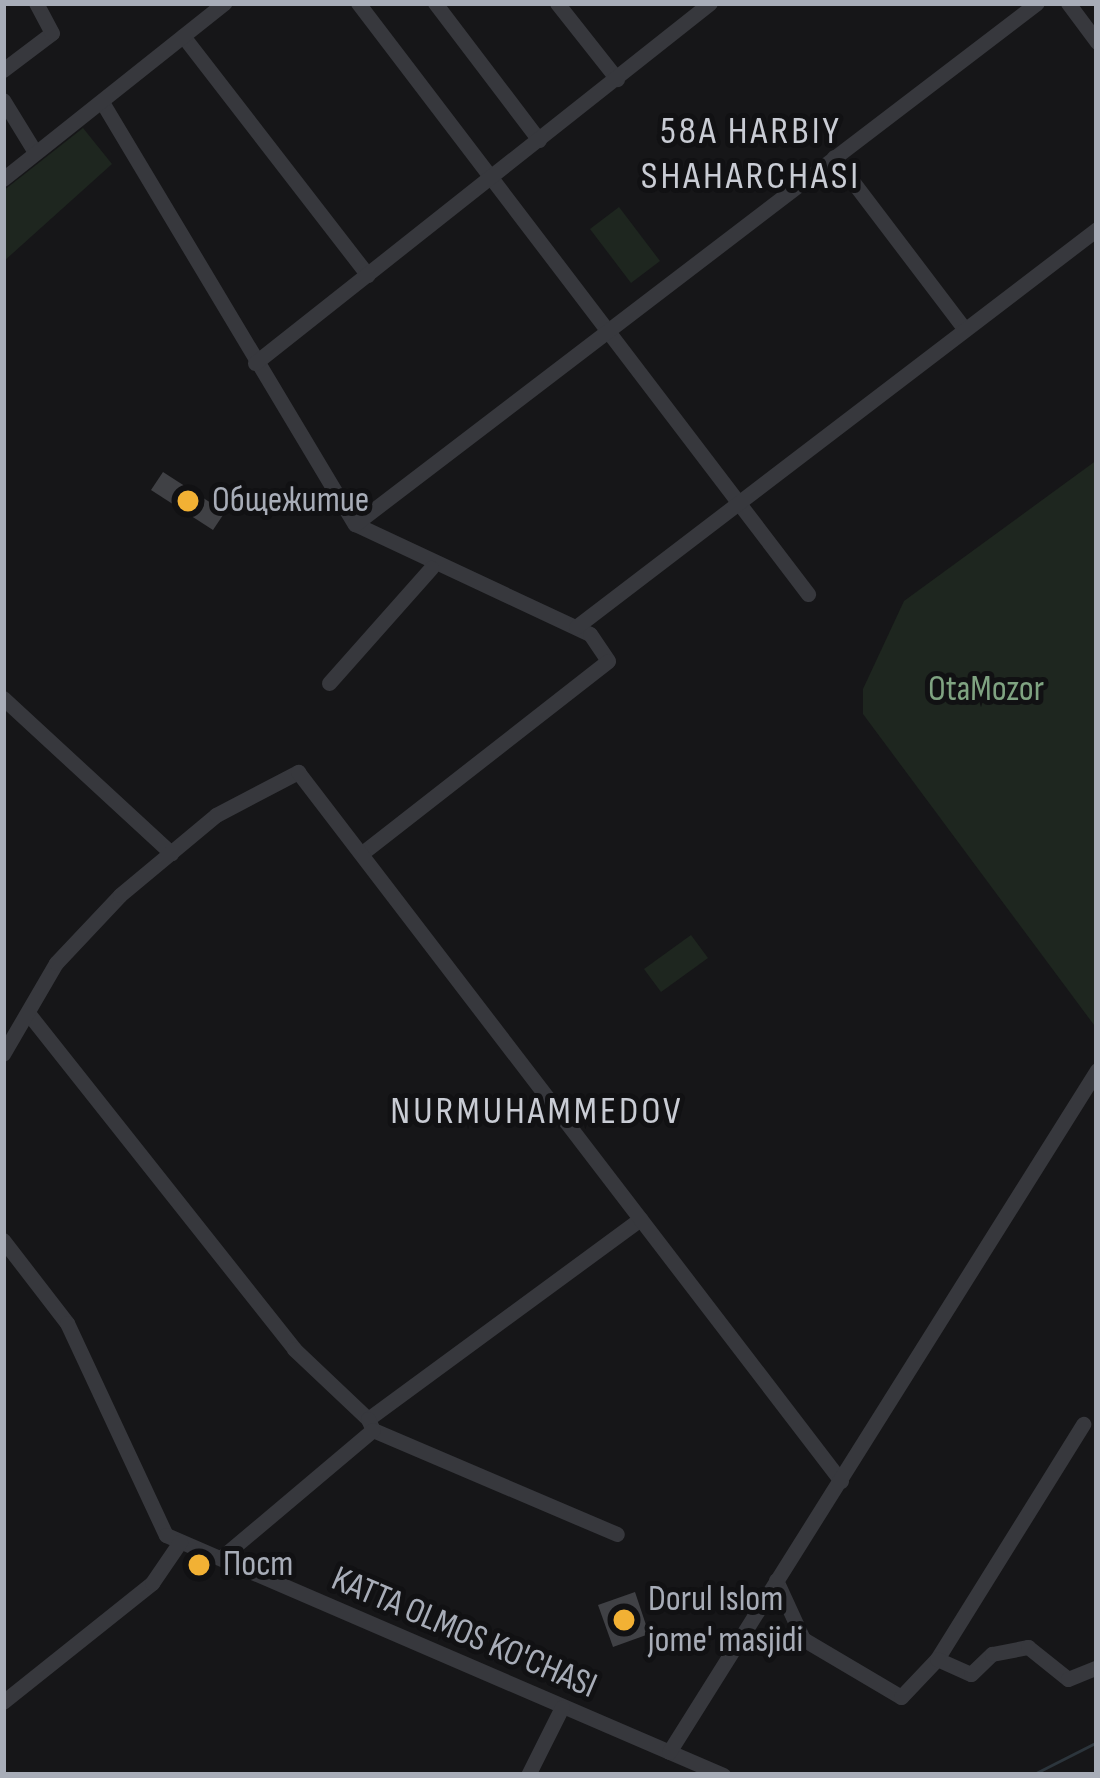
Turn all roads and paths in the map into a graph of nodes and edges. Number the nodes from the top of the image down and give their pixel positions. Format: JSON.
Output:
{"nodes":[{"id":1,"x":36,"y":3,"type":"edge"},
{"id":2,"x":224,"y":3,"type":"edge"},
{"id":3,"x":358,"y":3,"type":"edge"},
{"id":4,"x":434,"y":3,"type":"edge"},
{"id":5,"x":557,"y":3,"type":"edge"},
{"id":6,"x":710,"y":3,"type":"edge"},
{"id":7,"x":1037,"y":3,"type":"edge"},
{"id":8,"x":1068,"y":3,"type":"edge"},
{"id":9,"x":183,"y":36,"type":"junction"},
{"id":10,"x":1097,"y":42,"type":"edge"},
{"id":11,"x":3,"y":70,"type":"edge"},
{"id":12,"x":616,"y":79,"type":"junction"},
{"id":13,"x":3,"y":100,"type":"edge"},
{"id":14,"x":102,"y":101,"type":"junction"},
{"id":15,"x":539,"y":140,"type":"junction"},
{"id":16,"x":35,"y":152,"type":"junction"},
{"id":17,"x":834,"y":157,"type":"junction"},
{"id":18,"x":3,"y":178,"type":"edge"},
{"id":19,"x":490,"y":178,"type":"junction"},
{"id":20,"x":1097,"y":229,"type":"edge"},
{"id":21,"x":368,"y":275,"type":"junction"},
{"id":22,"x":964,"y":328,"type":"junction"},
{"id":23,"x":606,"y":333,"type":"junction"},
{"id":24,"x":255,"y":363,"type":"junction"},
{"id":25,"x":737,"y":501,"type":"junction"},
{"id":26,"x":355,"y":524,"type":"junction"},
{"id":27,"x":431,"y":568,"type":"junction"},
{"id":28,"x":808,"y":594,"type":"dead end"},
{"id":29,"x":576,"y":627,"type":"junction"},
{"id":30,"x":329,"y":683,"type":"dead end"},
{"id":31,"x":3,"y":698,"type":"edge"},
{"id":32,"x":171,"y":853,"type":"junction"},
{"id":33,"x":362,"y":854,"type":"junction"},
{"id":34,"x":28,"y":1012,"type":"junction"},
{"id":35,"x":3,"y":1054,"type":"edge"},
{"id":36,"x":1097,"y":1070,"type":"edge"},
{"id":37,"x":640,"y":1219,"type":"junction"},
{"id":38,"x":3,"y":1240,"type":"edge"},
{"id":39,"x":370,"y":1424,"type":"junction"},
{"id":40,"x":1083,"y":1424,"type":"dead end"},
{"id":41,"x":841,"y":1480,"type":"junction"},
{"id":42,"x":617,"y":1534,"type":"dead end"},
{"id":43,"x":180,"y":1542,"type":"junction"},
{"id":44,"x":223,"y":1557,"type":"junction"},
{"id":45,"x":776,"y":1580,"type":"junction"},
{"id":46,"x":938,"y":1659,"type":"junction"},
{"id":47,"x":1097,"y":1667,"type":"edge"},
{"id":48,"x":3,"y":1702,"type":"edge"},
{"id":49,"x":562,"y":1707,"type":"junction"},
{"id":50,"x":669,"y":1751,"type":"junction"},
{"id":51,"x":528,"y":1775,"type":"edge"},
{"id":52,"x":723,"y":1775,"type":"edge"}],
"edges":[{"from":1,"to":11,"type":"street"},
{"from":2,"to":9,"type":"street"},
{"from":3,"to":19,"type":"street"},
{"from":4,"to":15,"type":"street"},
{"from":5,"to":12,"type":"street"},
{"from":6,"to":12,"type":"street"},
{"from":7,"to":17,"type":"street"},
{"from":8,"to":10,"type":"street"},
{"from":9,"to":14,"type":"street"},
{"from":9,"to":21,"type":"street"},
{"from":12,"to":15,"type":"street"},
{"from":13,"to":16,"type":"street"},
{"from":14,"to":16,"type":"street"},
{"from":14,"to":24,"type":"street"},
{"from":15,"to":19,"type":"street"},
{"from":16,"to":18,"type":"street"},
{"from":17,"to":22,"type":"street"},
{"from":17,"to":23,"type":"street"},
{"from":19,"to":21,"type":"street"},
{"from":19,"to":23,"type":"street"},
{"from":20,"to":22,"type":"street"},
{"from":21,"to":24,"type":"street"},
{"from":22,"to":25,"type":"street"},
{"from":23,"to":25,"type":"street"},
{"from":23,"to":26,"type":"street"},
{"from":24,"to":26,"type":"street"},
{"from":25,"to":28,"type":"street"},
{"from":25,"to":29,"type":"street"},
{"from":26,"to":27,"type":"street"},
{"from":27,"to":29,"type":"street"},
{"from":27,"to":30,"type":"street"},
{"from":29,"to":33,"type":"street"},
{"from":31,"to":32,"type":"street"},
{"from":32,"to":33,"type":"street"},
{"from":32,"to":34,"type":"street"},
{"from":33,"to":37,"type":"street"},
{"from":34,"to":35,"type":"street"},
{"from":34,"to":39,"type":"street"},
{"from":36,"to":41,"type":"street"},
{"from":37,"to":39,"type":"street"},
{"from":37,"to":41,"type":"street"},
{"from":38,"to":43,"type":"street","name":"KATTA OLMOS KO'CHASI"},
{"from":39,"to":42,"type":"street"},
{"from":39,"to":44,"type":"street"},
{"from":40,"to":46,"type":"street"},
{"from":41,"to":45,"type":"street"},
{"from":43,"to":44,"type":"street","name":"KATTA OLMOS KO'CHASI"},
{"from":43,"to":48,"type":"street"},
{"from":44,"to":49,"type":"street","name":"KATTA OLMOS KO'CHASI"},
{"from":45,"to":46,"type":"street"},
{"from":45,"to":50,"type":"street"},
{"from":46,"to":47,"type":"street"},
{"from":49,"to":50,"type":"street","name":"KATTA OLMOS KO'CHASI"},
{"from":49,"to":51,"type":"street"},
{"from":50,"to":52,"type":"street","name":"KATTA OLMOS KO'CHASI"}]}
